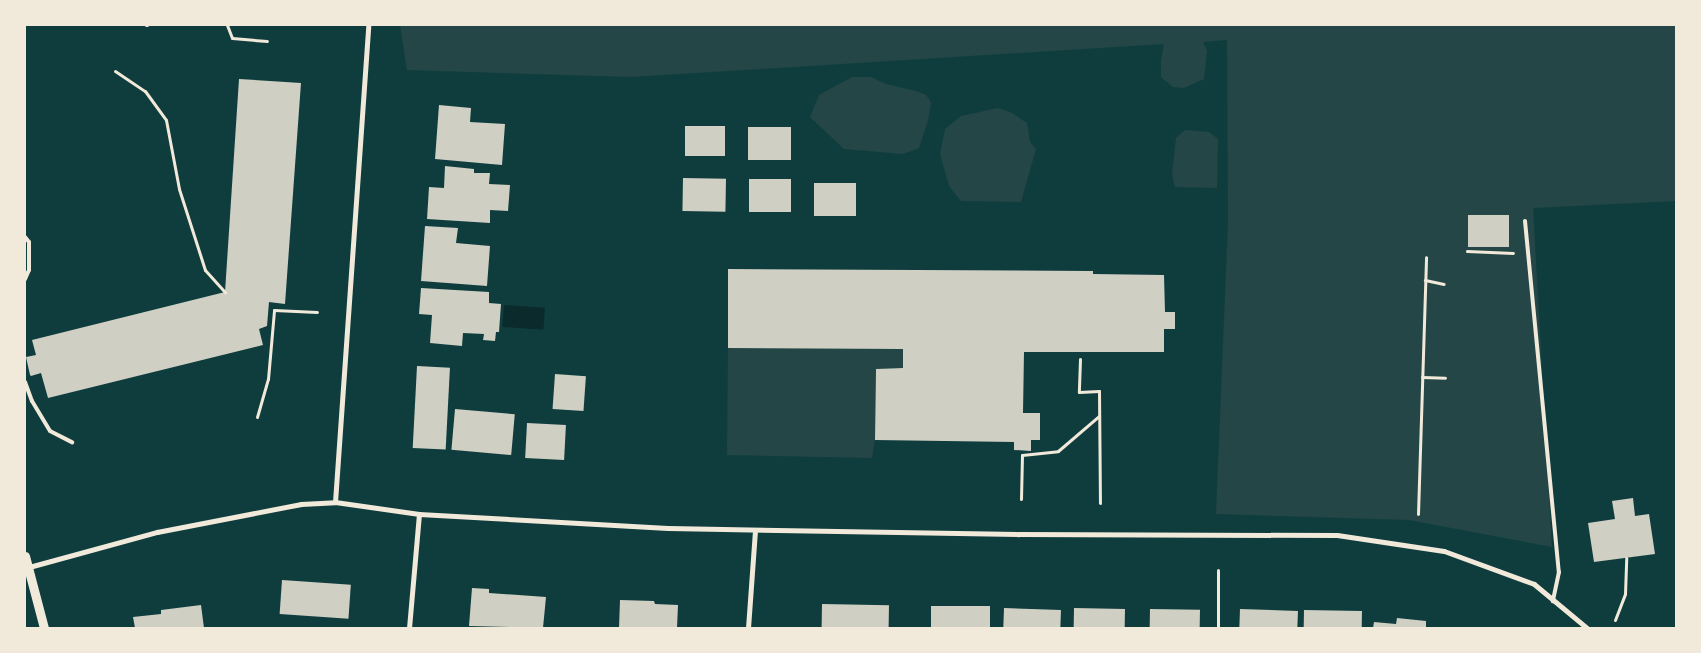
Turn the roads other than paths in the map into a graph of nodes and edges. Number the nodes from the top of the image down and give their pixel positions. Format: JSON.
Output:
{"nodes":[{"id":1,"x":368,"y":25,"type":"edge"},
{"id":2,"x":1525,"y":221,"type":"dead end"},
{"id":3,"x":25,"y":237,"type":"edge"},
{"id":4,"x":25,"y":279,"type":"edge"},
{"id":5,"x":25,"y":382,"type":"edge"},
{"id":6,"x":72,"y":442,"type":"dead end"},
{"id":7,"x":335,"y":502,"type":"junction"},
{"id":8,"x":419,"y":514,"type":"junction"},
{"id":9,"x":755,"y":531,"type":"junction"},
{"id":10,"x":25,"y":556,"type":"edge"},
{"id":11,"x":29,"y":567,"type":"junction"},
{"id":12,"x":1553,"y":601,"type":"junction"},
{"id":13,"x":44,"y":628,"type":"edge"},
{"id":14,"x":409,"y":628,"type":"edge"},
{"id":15,"x":748,"y":628,"type":"edge"},
{"id":16,"x":1587,"y":628,"type":"edge"}],
"edges":[{"from":1,"to":7,"type":"street"},
{"from":2,"to":12,"type":"lane"},
{"from":3,"to":4,"type":"lane"},
{"from":5,"to":6,"type":"lane"},
{"from":7,"to":8,"type":"street"},
{"from":7,"to":11,"type":"street"},
{"from":8,"to":9,"type":"street"},
{"from":8,"to":14,"type":"street"},
{"from":9,"to":12,"type":"street"},
{"from":9,"to":15,"type":"street"},
{"from":10,"to":11,"type":"street"},
{"from":11,"to":13,"type":"street"},
{"from":12,"to":16,"type":"street"}]}
